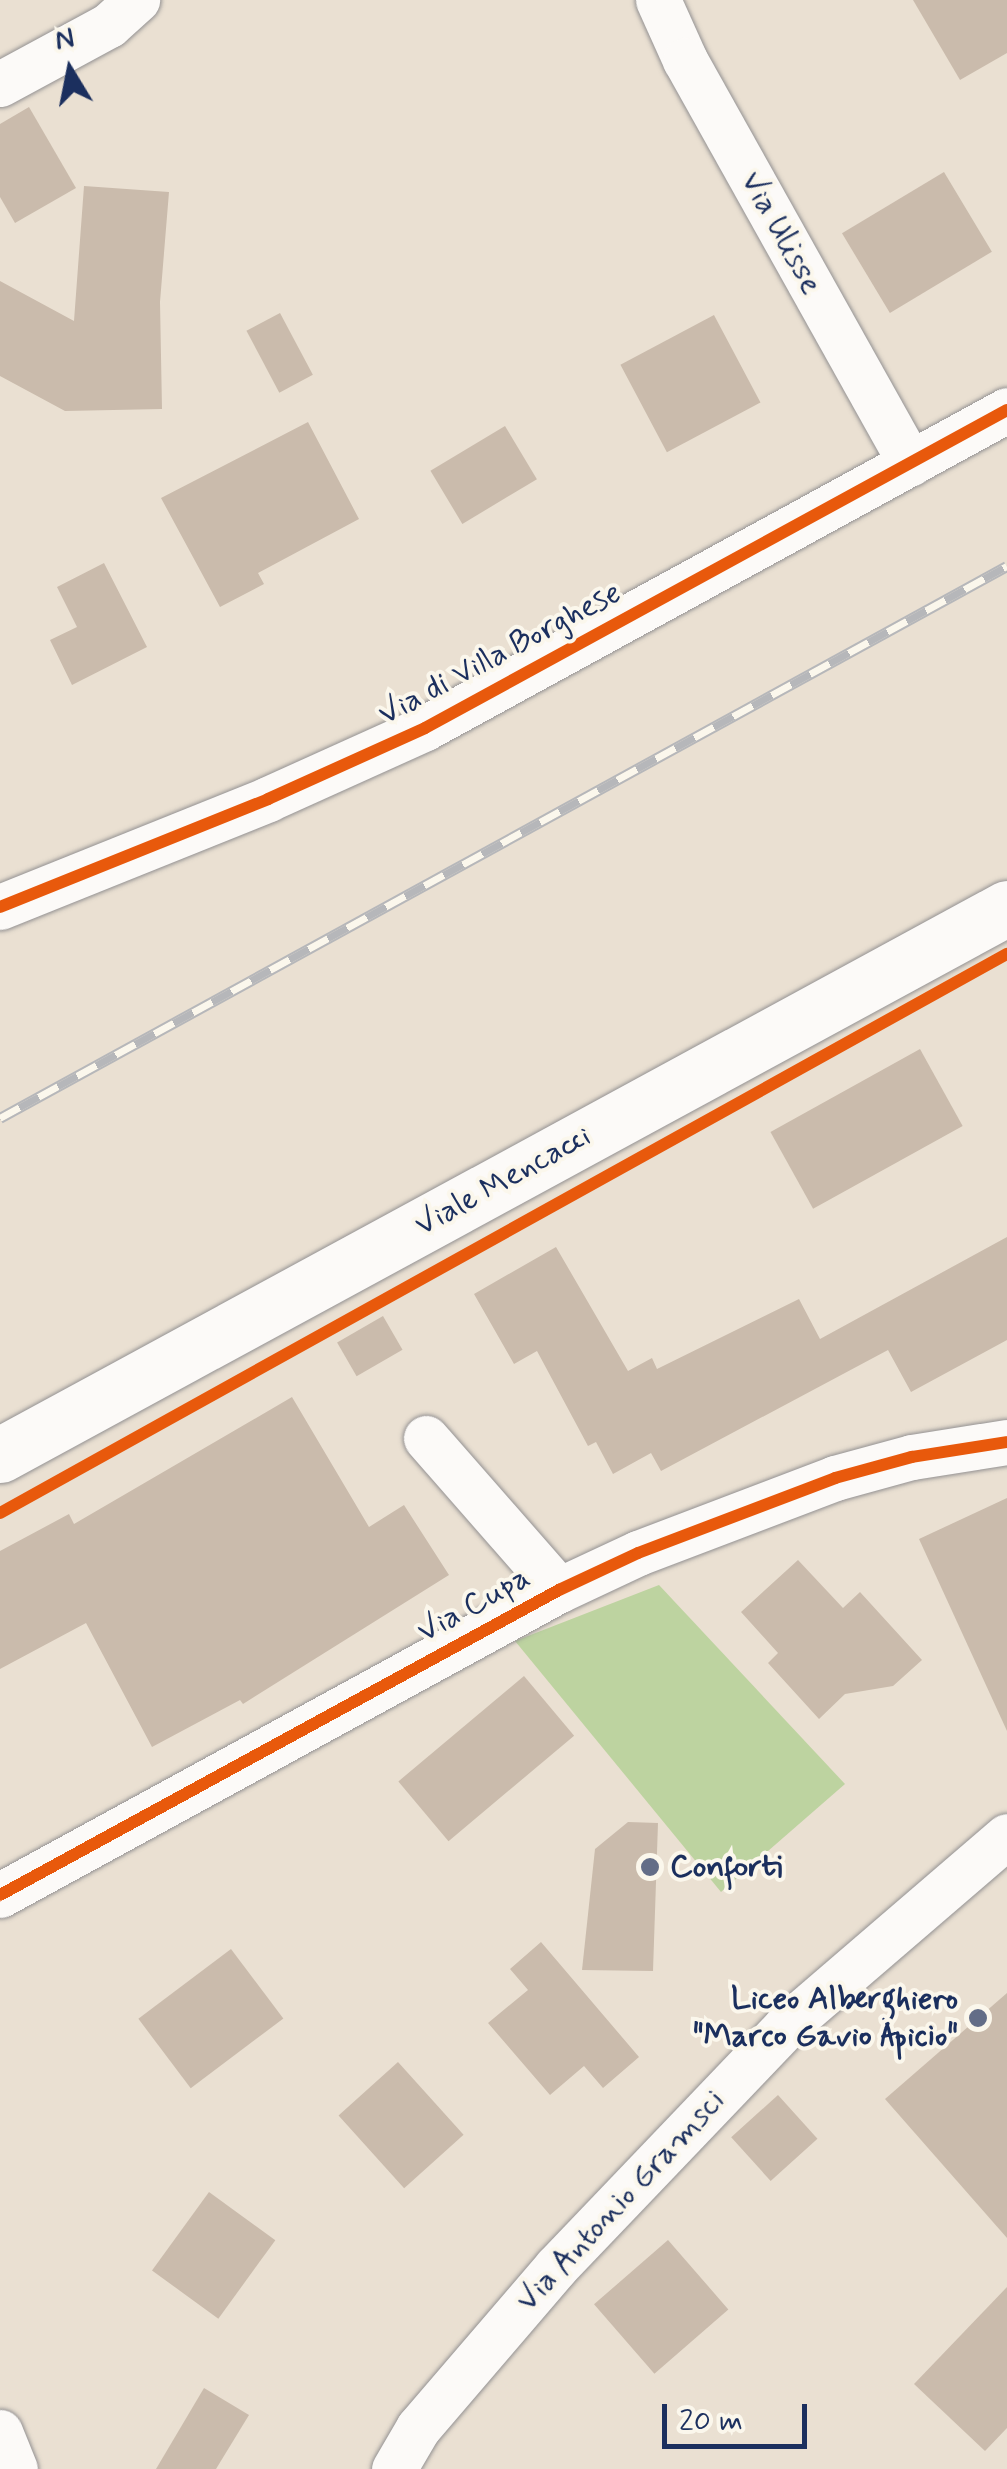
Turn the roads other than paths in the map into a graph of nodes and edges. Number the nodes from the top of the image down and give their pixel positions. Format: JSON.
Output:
{"nodes":[{"id":1,"x":137,"y":0,"type":"edge"},
{"id":2,"x":658,"y":0,"type":"edge"},
{"id":3,"x":0,"y":84,"type":"edge"},
{"id":4,"x":1007,"y":410,"type":"edge"},
{"id":5,"x":910,"y":464,"type":"junction"},
{"id":6,"x":0,"y":907,"type":"edge"},
{"id":7,"x":1007,"y":908,"type":"edge"},
{"id":8,"x":426,"y":1438,"type":"dead end"},
{"id":9,"x":1007,"y":1442,"type":"edge"},
{"id":10,"x":0,"y":1455,"type":"edge"},
{"id":11,"x":559,"y":1590,"type":"junction"},
{"id":12,"x":1007,"y":1836,"type":"edge"},
{"id":13,"x":0,"y":1895,"type":"edge"},
{"id":14,"x":0,"y":2432,"type":"edge"},
{"id":15,"x":16,"y":2469,"type":"edge"},
{"id":16,"x":394,"y":2469,"type":"edge"}],
"edges":[{"from":1,"to":3,"type":"street"},
{"from":2,"to":5,"type":"street","name":"Via Ulisse"},
{"from":4,"to":5,"type":"street","name":"Via di Villa Borghese"},
{"from":5,"to":6,"type":"street","name":"Via di Villa Borghese"},
{"from":7,"to":10,"type":"main road","name":"Viale Mencacci"},
{"from":8,"to":11,"type":"street"},
{"from":9,"to":11,"type":"street","name":"Via Cupa"},
{"from":11,"to":13,"type":"street","name":"Via Cupa"},
{"from":12,"to":16,"type":"street","name":"Via Antonio Gramsci"},
{"from":14,"to":15,"type":"street"}]}
